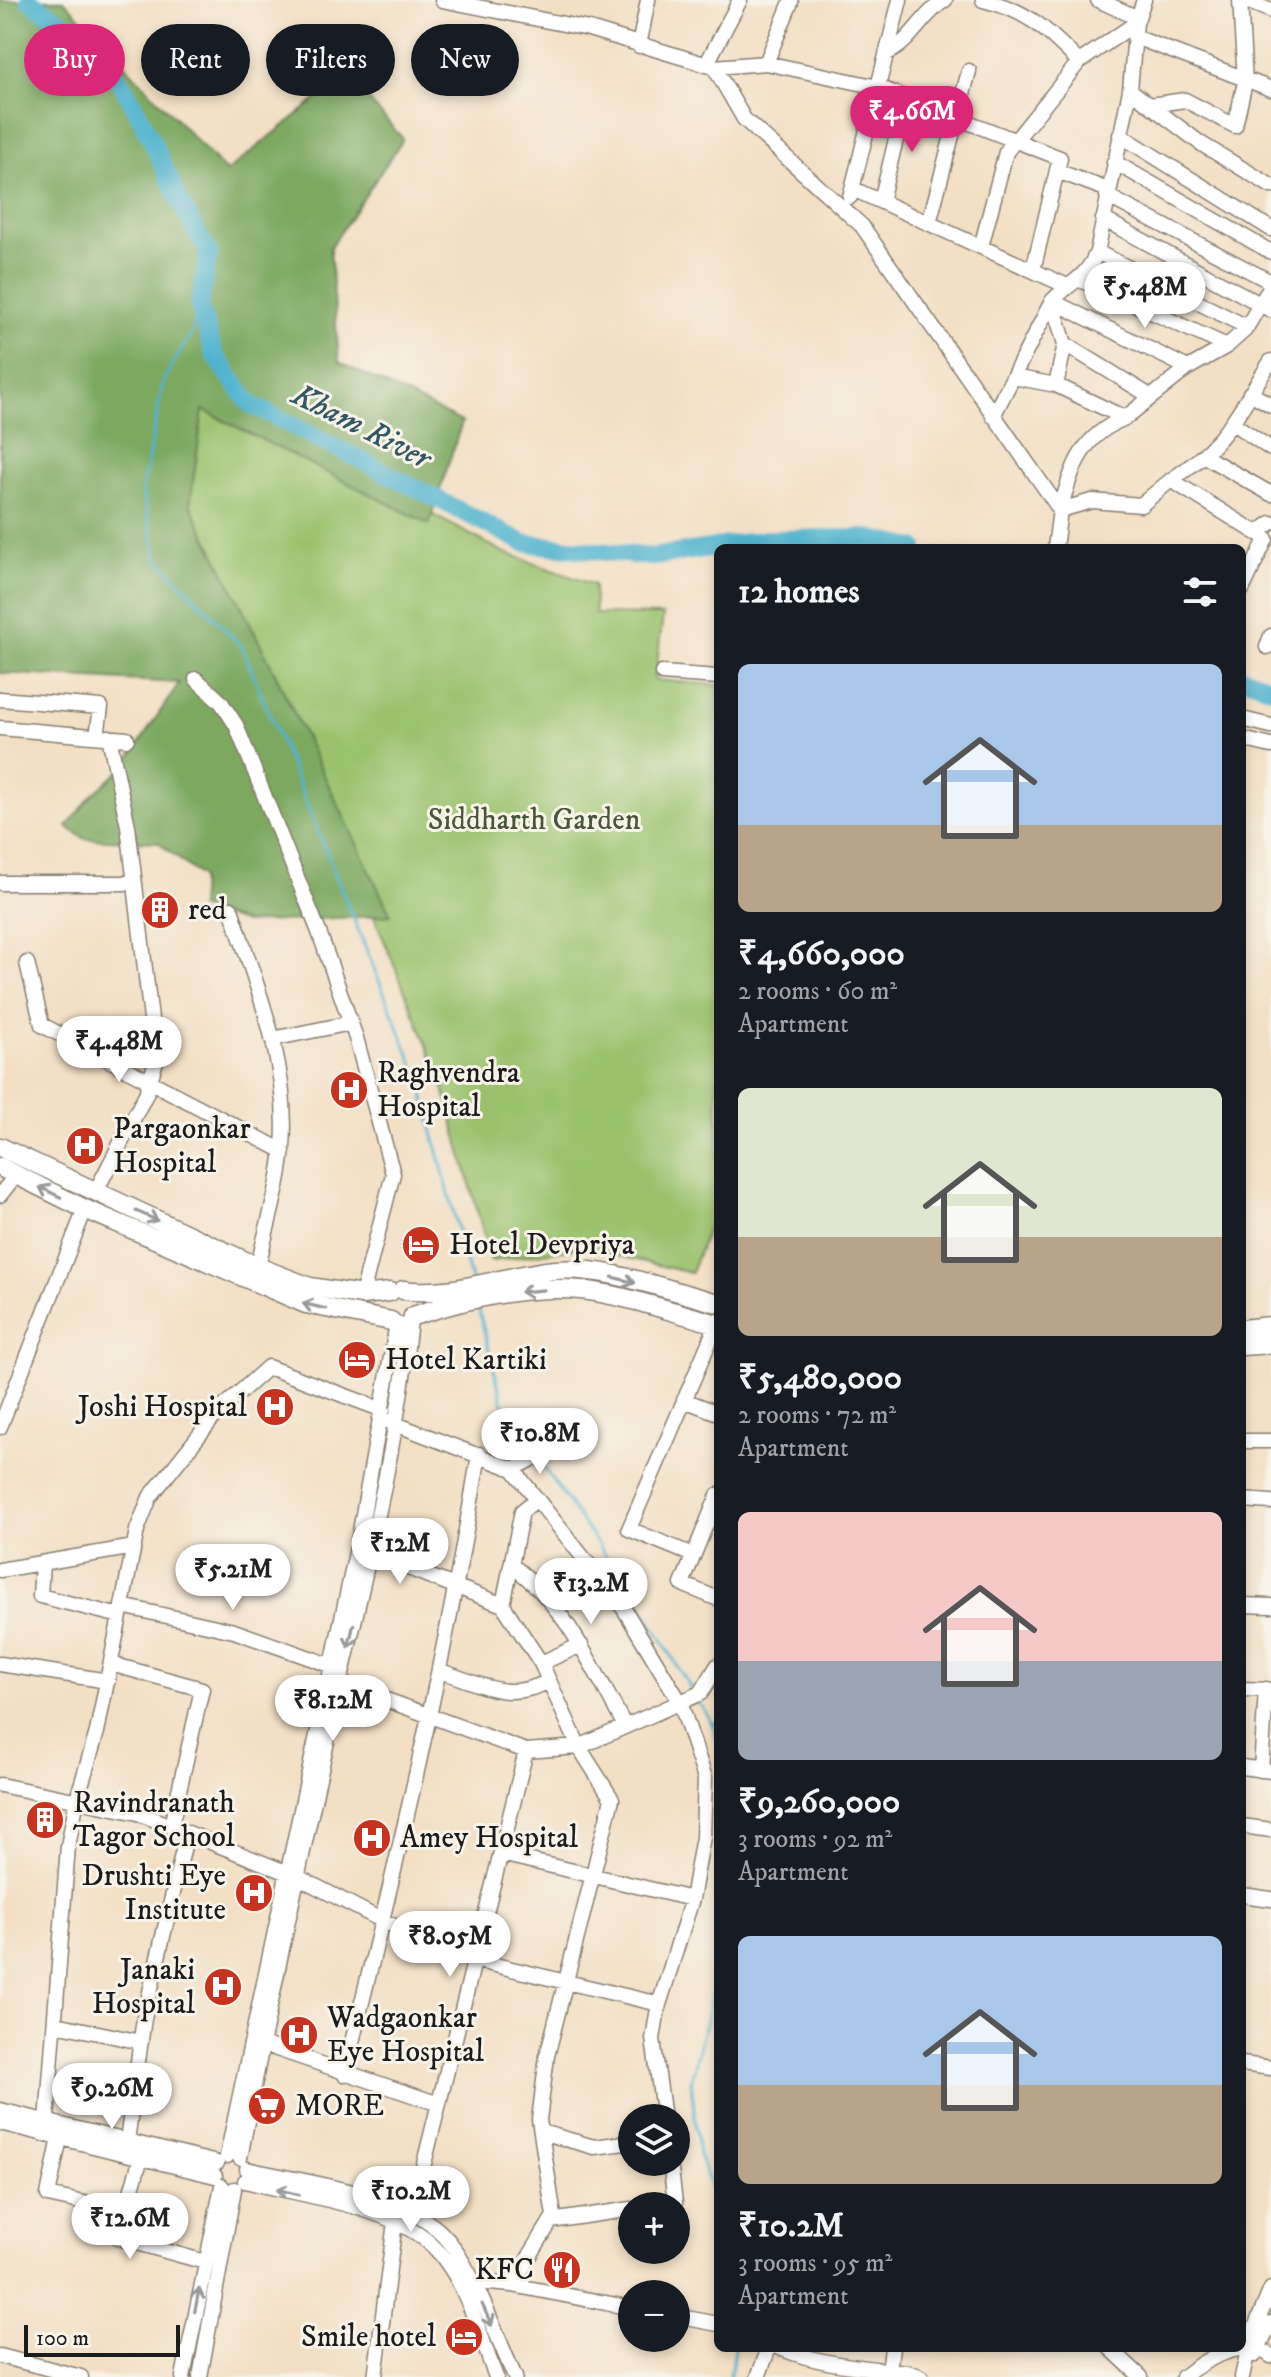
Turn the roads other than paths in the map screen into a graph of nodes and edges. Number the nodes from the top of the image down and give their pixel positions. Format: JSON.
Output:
{"nodes":[{"id":1,"x":442,"y":0,"type":"edge"},
{"id":2,"x":648,"y":0,"type":"edge"},
{"id":3,"x":740,"y":0,"type":"edge"},
{"id":4,"x":900,"y":0,"type":"edge"},
{"id":5,"x":945,"y":0,"type":"edge"},
{"id":6,"x":983,"y":0,"type":"edge"},
{"id":7,"x":1098,"y":0,"type":"edge"},
{"id":8,"x":1144,"y":0,"type":"edge"},
{"id":9,"x":1242,"y":0,"type":"edge"},
{"id":10,"x":791,"y":2,"type":"edge"},
{"id":11,"x":1004,"y":2,"type":"edge"},
{"id":12,"x":1271,"y":11,"type":"edge"},
{"id":13,"x":1136,"y":26,"type":"junction"},
{"id":14,"x":639,"y":46,"type":"junction"},
{"id":15,"x":887,"y":53,"type":"junction"},
{"id":16,"x":1079,"y":62,"type":"junction"},
{"id":17,"x":766,"y":63,"type":"junction"},
{"id":18,"x":710,"y":66,"type":"junction"},
{"id":19,"x":969,"y":71,"type":"dead end"},
{"id":20,"x":1245,"y":82,"type":"junction"},
{"id":21,"x":878,"y":87,"type":"junction"},
{"id":22,"x":1271,"y":89,"type":"edge"},
{"id":23,"x":1130,"y":90,"type":"junction"},
{"id":24,"x":906,"y":98,"type":"junction"},
{"id":25,"x":1150,"y":105,"type":"junction"},
{"id":26,"x":957,"y":117,"type":"junction"},
{"id":27,"x":1120,"y":135,"type":"junction"},
{"id":28,"x":1018,"y":140,"type":"junction"},
{"id":29,"x":1114,"y":162,"type":"junction"},
{"id":30,"x":1057,"y":171,"type":"junction"},
{"id":31,"x":1271,"y":186,"type":"edge"},
{"id":32,"x":853,"y":189,"type":"junction"},
{"id":33,"x":1108,"y":193,"type":"junction"},
{"id":34,"x":881,"y":201,"type":"junction"},
{"id":35,"x":846,"y":211,"type":"junction"},
{"id":36,"x":1103,"y":219,"type":"junction"},
{"id":37,"x":929,"y":223,"type":"junction"},
{"id":38,"x":1271,"y":229,"type":"edge"},
{"id":39,"x":981,"y":247,"type":"junction"},
{"id":40,"x":1097,"y":252,"type":"junction"},
{"id":41,"x":1271,"y":252,"type":"edge"},
{"id":42,"x":1033,"y":270,"type":"junction"},
{"id":43,"x":1073,"y":282,"type":"junction"},
{"id":44,"x":1271,"y":284,"type":"edge"},
{"id":45,"x":1052,"y":301,"type":"junction"},
{"id":46,"x":1266,"y":306,"type":"edge"},
{"id":47,"x":1247,"y":327,"type":"junction"},
{"id":48,"x":1065,"y":344,"type":"junction"},
{"id":49,"x":1227,"y":346,"type":"junction"},
{"id":50,"x":1271,"y":361,"type":"edge"},
{"id":51,"x":1188,"y":368,"type":"junction"},
{"id":52,"x":1013,"y":377,"type":"junction"},
{"id":53,"x":1056,"y":385,"type":"junction"},
{"id":54,"x":1250,"y":393,"type":"junction"},
{"id":55,"x":1150,"y":396,"type":"junction"},
{"id":56,"x":1271,"y":405,"type":"edge"},
{"id":57,"x":993,"y":416,"type":"junction"},
{"id":58,"x":1125,"y":418,"type":"junction"},
{"id":59,"x":1234,"y":424,"type":"junction"},
{"id":60,"x":1271,"y":449,"type":"edge"},
{"id":61,"x":1206,"y":457,"type":"junction"},
{"id":62,"x":1171,"y":480,"type":"junction"},
{"id":63,"x":1271,"y":494,"type":"edge"},
{"id":64,"x":1060,"y":510,"type":"junction"},
{"id":65,"x":1271,"y":523,"type":"edge"},
{"id":66,"x":1264,"y":538,"type":"edge"},
{"id":67,"x":1056,"y":544,"type":"edge"},
{"id":68,"x":1246,"y":581,"type":"edge"},
{"id":69,"x":662,"y":673,"type":"dead end"},
{"id":70,"x":714,"y":677,"type":"edge"},
{"id":71,"x":196,"y":679,"type":"dead end"},
{"id":72,"x":0,"y":699,"type":"edge"},
{"id":73,"x":1246,"y":720,"type":"edge"},
{"id":74,"x":1271,"y":726,"type":"edge"},
{"id":75,"x":0,"y":728,"type":"edge"},
{"id":76,"x":103,"y":737,"type":"junction"},
{"id":77,"x":127,"y":739,"type":"dead end"},
{"id":78,"x":1246,"y":740,"type":"edge"},
{"id":79,"x":1271,"y":746,"type":"edge"},
{"id":80,"x":0,"y":883,"type":"edge"},
{"id":81,"x":133,"y":883,"type":"junction"},
{"id":82,"x":231,"y":909,"type":"dead end"},
{"id":83,"x":27,"y":963,"type":"dead end"},
{"id":84,"x":351,"y":1023,"type":"junction"},
{"id":85,"x":272,"y":1039,"type":"junction"},
{"id":86,"x":151,"y":1078,"type":"junction"},
{"id":87,"x":0,"y":1147,"type":"edge"},
{"id":88,"x":283,"y":1151,"type":"junction"},
{"id":89,"x":8,"y":1171,"type":"edge"},
{"id":90,"x":0,"y":1195,"type":"edge"},
{"id":91,"x":90,"y":1201,"type":"junction"},
{"id":92,"x":258,"y":1267,"type":"junction"},
{"id":93,"x":493,"y":1288,"type":"junction"},
{"id":94,"x":396,"y":1291,"type":"junction"},
{"id":95,"x":362,"y":1295,"type":"junction"},
{"id":96,"x":441,"y":1299,"type":"junction"},
{"id":97,"x":714,"y":1302,"type":"edge"},
{"id":98,"x":403,"y":1320,"type":"junction"},
{"id":99,"x":714,"y":1323,"type":"edge"},
{"id":100,"x":1271,"y":1326,"type":"edge"},
{"id":101,"x":1246,"y":1329,"type":"edge"},
{"id":102,"x":714,"y":1331,"type":"edge"},
{"id":103,"x":1271,"y":1344,"type":"edge"},
{"id":104,"x":1246,"y":1346,"type":"edge"},
{"id":105,"x":684,"y":1400,"type":"junction"},
{"id":106,"x":714,"y":1411,"type":"edge"},
{"id":107,"x":386,"y":1417,"type":"junction"},
{"id":108,"x":0,"y":1427,"type":"edge"},
{"id":109,"x":1246,"y":1441,"type":"edge"},
{"id":110,"x":1271,"y":1441,"type":"edge"},
{"id":111,"x":549,"y":1450,"type":"dead end"},
{"id":112,"x":479,"y":1454,"type":"junction"},
{"id":113,"x":513,"y":1469,"type":"junction"},
{"id":114,"x":537,"y":1499,"type":"junction"},
{"id":115,"x":1246,"y":1500,"type":"edge"},
{"id":116,"x":1271,"y":1502,"type":"edge"},
{"id":117,"x":714,"y":1505,"type":"edge"},
{"id":118,"x":134,"y":1547,"type":"junction"},
{"id":119,"x":364,"y":1551,"type":"junction"},
{"id":120,"x":693,"y":1555,"type":"junction"},
{"id":121,"x":42,"y":1563,"type":"junction"},
{"id":122,"x":511,"y":1565,"type":"junction"},
{"id":123,"x":0,"y":1570,"type":"edge"},
{"id":124,"x":457,"y":1589,"type":"junction"},
{"id":125,"x":714,"y":1597,"type":"edge"},
{"id":126,"x":503,"y":1605,"type":"junction"},
{"id":127,"x":1246,"y":1605,"type":"edge"},
{"id":128,"x":1271,"y":1606,"type":"edge"},
{"id":129,"x":121,"y":1611,"type":"junction"},
{"id":130,"x":581,"y":1645,"type":"junction"},
{"id":131,"x":541,"y":1663,"type":"junction"},
{"id":132,"x":0,"y":1664,"type":"edge"},
{"id":133,"x":111,"y":1664,"type":"junction"},
{"id":134,"x":330,"y":1665,"type":"junction"},
{"id":135,"x":440,"y":1671,"type":"junction"},
{"id":136,"x":714,"y":1672,"type":"edge"},
{"id":137,"x":108,"y":1681,"type":"junction"},
{"id":138,"x":549,"y":1681,"type":"junction"},
{"id":139,"x":340,"y":1683,"type":"junction"},
{"id":140,"x":1246,"y":1689,"type":"edge"},
{"id":141,"x":1268,"y":1690,"type":"edge"},
{"id":142,"x":680,"y":1702,"type":"junction"},
{"id":143,"x":430,"y":1717,"type":"junction"},
{"id":144,"x":625,"y":1726,"type":"junction"},
{"id":145,"x":579,"y":1747,"type":"junction"},
{"id":146,"x":526,"y":1751,"type":"junction"},
{"id":147,"x":1246,"y":1768,"type":"edge"},
{"id":148,"x":1266,"y":1770,"type":"edge"},
{"id":149,"x":0,"y":1785,"type":"edge"},
{"id":150,"x":77,"y":1799,"type":"junction"},
{"id":151,"x":171,"y":1826,"type":"junction"},
{"id":152,"x":1246,"y":1827,"type":"edge"},
{"id":153,"x":1271,"y":1830,"type":"edge"},
{"id":154,"x":187,"y":1833,"type":"junction"},
{"id":155,"x":501,"y":1854,"type":"junction"},
{"id":156,"x":292,"y":1875,"type":"junction"},
{"id":157,"x":593,"y":1876,"type":"junction"},
{"id":158,"x":1246,"y":1896,"type":"edge"},
{"id":159,"x":692,"y":1899,"type":"junction"},
{"id":160,"x":1271,"y":1899,"type":"edge"},
{"id":161,"x":383,"y":1921,"type":"junction"},
{"id":162,"x":474,"y":1960,"type":"junction"},
{"id":163,"x":566,"y":1984,"type":"junction"},
{"id":164,"x":659,"y":2004,"type":"junction"},
{"id":165,"x":56,"y":2024,"type":"junction"},
{"id":166,"x":141,"y":2042,"type":"junction"},
{"id":167,"x":262,"y":2044,"type":"junction"},
{"id":168,"x":1246,"y":2065,"type":"edge"},
{"id":169,"x":1271,"y":2068,"type":"edge"},
{"id":170,"x":344,"y":2074,"type":"junction"},
{"id":171,"x":439,"y":2104,"type":"junction"},
{"id":172,"x":662,"y":2104,"type":"edge"},
{"id":173,"x":0,"y":2110,"type":"edge"},
{"id":174,"x":47,"y":2121,"type":"junction"},
{"id":175,"x":0,"y":2123,"type":"edge"},
{"id":176,"x":541,"y":2132,"type":"junction"},
{"id":177,"x":60,"y":2138,"type":"junction"},
{"id":178,"x":127,"y":2141,"type":"junction"},
{"id":179,"x":618,"y":2144,"type":"edge"},
{"id":180,"x":141,"y":2158,"type":"junction"},
{"id":181,"x":231,"y":2172,"type":"junction"},
{"id":182,"x":618,"y":2211,"type":"edge"},
{"id":183,"x":125,"y":2212,"type":"junction"},
{"id":184,"x":408,"y":2212,"type":"junction"},
{"id":185,"x":551,"y":2221,"type":"junction"},
{"id":186,"x":395,"y":2222,"type":"junction"},
{"id":187,"x":205,"y":2262,"type":"junction"},
{"id":188,"x":464,"y":2281,"type":"junction"},
{"id":189,"x":512,"y":2285,"type":"junction"},
{"id":190,"x":1271,"y":2289,"type":"edge"},
{"id":191,"x":618,"y":2305,"type":"edge"},
{"id":192,"x":690,"y":2319,"type":"edge"},
{"id":193,"x":714,"y":2323,"type":"edge"},
{"id":194,"x":1271,"y":2323,"type":"edge"},
{"id":195,"x":1260,"y":2349,"type":"edge"},
{"id":196,"x":767,"y":2352,"type":"edge"},
{"id":197,"x":851,"y":2352,"type":"edge"},
{"id":198,"x":891,"y":2352,"type":"edge"},
{"id":199,"x":1114,"y":2352,"type":"edge"},
{"id":200,"x":808,"y":2354,"type":"edge"},
{"id":201,"x":0,"y":2356,"type":"edge"},
{"id":202,"x":849,"y":2364,"type":"junction"},
{"id":203,"x":889,"y":2371,"type":"junction"},
{"id":204,"x":1244,"y":2371,"type":"edge"},
{"id":205,"x":81,"y":2377,"type":"edge"},
{"id":206,"x":183,"y":2377,"type":"edge"},
{"id":207,"x":200,"y":2377,"type":"edge"},
{"id":208,"x":375,"y":2377,"type":"edge"},
{"id":209,"x":496,"y":2377,"type":"edge"},
{"id":210,"x":515,"y":2377,"type":"edge"},
{"id":211,"x":758,"y":2377,"type":"edge"},
{"id":212,"x":920,"y":2377,"type":"edge"},
{"id":213,"x":1141,"y":2377,"type":"edge"},
{"id":214,"x":1183,"y":2377,"type":"edge"}],
"edges":[{"from":1,"to":14,"type":"street"},
{"from":2,"to":14,"type":"street"},
{"from":3,"to":18,"type":"street"},
{"from":4,"to":15,"type":"street"},
{"from":5,"to":15,"type":"street"},
{"from":6,"to":11,"type":"street"},
{"from":7,"to":13,"type":"street"},
{"from":8,"to":13,"type":"street"},
{"from":9,"to":12,"type":"street"},
{"from":9,"to":20,"type":"street"},
{"from":10,"to":17,"type":"street"},
{"from":11,"to":16,"type":"street"},
{"from":13,"to":16,"type":"street"},
{"from":13,"to":20,"type":"street"},
{"from":13,"to":23,"type":"street"},
{"from":14,"to":18,"type":"street"},
{"from":15,"to":21,"type":"street"},
{"from":16,"to":28,"type":"street"},
{"from":17,"to":18,"type":"street"},
{"from":17,"to":21,"type":"street"},
{"from":18,"to":35,"type":"street"},
{"from":19,"to":26,"type":"street"},
{"from":20,"to":22,"type":"street"},
{"from":20,"to":25,"type":"street"},
{"from":21,"to":24,"type":"street"},
{"from":21,"to":32,"type":"street"},
{"from":23,"to":25,"type":"street"},
{"from":23,"to":27,"type":"street"},
{"from":24,"to":26,"type":"street"},
{"from":24,"to":34,"type":"street"},
{"from":25,"to":31,"type":"street"},
{"from":26,"to":28,"type":"street"},
{"from":26,"to":37,"type":"street"},
{"from":27,"to":29,"type":"street"},
{"from":27,"to":38,"type":"street"},
{"from":28,"to":30,"type":"street"},
{"from":28,"to":39,"type":"street"},
{"from":29,"to":33,"type":"street"},
{"from":29,"to":41,"type":"street"},
{"from":30,"to":33,"type":"street"},
{"from":30,"to":42,"type":"street"},
{"from":32,"to":34,"type":"street"},
{"from":32,"to":35,"type":"street"},
{"from":33,"to":36,"type":"street"},
{"from":33,"to":44,"type":"street"},
{"from":34,"to":37,"type":"street"},
{"from":35,"to":57,"type":"street"},
{"from":36,"to":40,"type":"street"},
{"from":36,"to":46,"type":"street"},
{"from":37,"to":39,"type":"street"},
{"from":39,"to":42,"type":"street"},
{"from":40,"to":43,"type":"street"},
{"from":40,"to":47,"type":"street"},
{"from":42,"to":43,"type":"street"},
{"from":43,"to":45,"type":"street"},
{"from":43,"to":49,"type":"street"},
{"from":44,"to":46,"type":"street"},
{"from":45,"to":48,"type":"street"},
{"from":45,"to":51,"type":"street"},
{"from":45,"to":52,"type":"street"},
{"from":46,"to":47,"type":"street"},
{"from":47,"to":49,"type":"street"},
{"from":48,"to":53,"type":"street"},
{"from":48,"to":55,"type":"street"},
{"from":49,"to":51,"type":"street"},
{"from":50,"to":54,"type":"street"},
{"from":51,"to":55,"type":"street"},
{"from":52,"to":53,"type":"street"},
{"from":52,"to":57,"type":"street"},
{"from":53,"to":58,"type":"street"},
{"from":54,"to":56,"type":"street"},
{"from":54,"to":59,"type":"street"},
{"from":55,"to":58,"type":"street"},
{"from":57,"to":64,"type":"street"},
{"from":58,"to":64,"type":"street"},
{"from":59,"to":60,"type":"street"},
{"from":59,"to":61,"type":"street"},
{"from":61,"to":62,"type":"street"},
{"from":61,"to":63,"type":"street"},
{"from":62,"to":64,"type":"street"},
{"from":62,"to":66,"type":"street"},
{"from":64,"to":67,"type":"street"},
{"from":65,"to":66,"type":"street"},
{"from":66,"to":68,"type":"street"},
{"from":69,"to":70,"type":"street"},
{"from":71,"to":84,"type":"street"},
{"from":72,"to":76,"type":"street"},
{"from":73,"to":74,"type":"street"},
{"from":75,"to":76,"type":"street"},
{"from":76,"to":77,"type":"street"},
{"from":76,"to":81,"type":"street"},
{"from":78,"to":79,"type":"street"},
{"from":80,"to":81,"type":"street"},
{"from":81,"to":86,"type":"street"},
{"from":82,"to":85,"type":"street"},
{"from":83,"to":86,"type":"street"},
{"from":84,"to":85,"type":"street"},
{"from":84,"to":95,"type":"street"},
{"from":85,"to":88,"type":"street"},
{"from":86,"to":88,"type":"street"},
{"from":86,"to":91,"type":"street"},
{"from":87,"to":91,"type":"main road"},
{"from":88,"to":92,"type":"street"},
{"from":89,"to":90,"type":"street"},
{"from":91,"to":89,"type":"main road","one_way":true},
{"from":91,"to":92,"type":"main road","one_way":true},
{"from":98,"to":91,"type":"main road","one_way":true},
{"from":91,"to":108,"type":"street"},
{"from":92,"to":95,"type":"main road"},
{"from":93,"to":96,"type":"main road"},
{"from":93,"to":97,"type":"main road","one_way":true},
{"from":99,"to":93,"type":"main road","one_way":true},
{"from":94,"to":95,"type":"main road"},
{"from":94,"to":96,"type":"main road"},
{"from":94,"to":98,"type":"main road"},
{"from":94,"to":98,"type":"main road"},
{"from":96,"to":98,"type":"main road"},
{"from":98,"to":107,"type":"street"},
{"from":100,"to":101,"type":"main road"},
{"from":102,"to":105,"type":"street"},
{"from":103,"to":104,"type":"main road"},
{"from":105,"to":106,"type":"street"},
{"from":105,"to":120,"type":"street"},
{"from":107,"to":112,"type":"street"},
{"from":107,"to":118,"type":"street"},
{"from":107,"to":119,"type":"street"},
{"from":109,"to":110,"type":"street"},
{"from":111,"to":113,"type":"street"},
{"from":112,"to":113,"type":"street"},
{"from":112,"to":124,"type":"street"},
{"from":113,"to":114,"type":"street"},
{"from":114,"to":122,"type":"street"},
{"from":114,"to":142,"type":"street"},
{"from":115,"to":116,"type":"street"},
{"from":117,"to":120,"type":"street"},
{"from":118,"to":121,"type":"street"},
{"from":118,"to":129,"type":"street"},
{"from":119,"to":124,"type":"street"},
{"from":119,"to":134,"type":"street"},
{"from":119,"to":139,"type":"street","one_way":true},
{"from":120,"to":125,"type":"street"},
{"from":121,"to":123,"type":"street"},
{"from":121,"to":129,"type":"street"},
{"from":122,"to":126,"type":"street"},
{"from":122,"to":130,"type":"street"},
{"from":124,"to":126,"type":"street"},
{"from":124,"to":135,"type":"street"},
{"from":126,"to":131,"type":"street"},
{"from":127,"to":128,"type":"street"},
{"from":129,"to":133,"type":"street"},
{"from":129,"to":134,"type":"street"},
{"from":130,"to":131,"type":"street"},
{"from":130,"to":144,"type":"street"},
{"from":131,"to":138,"type":"street"},
{"from":132,"to":137,"type":"street"},
{"from":133,"to":137,"type":"street"},
{"from":133,"to":151,"type":"street"},
{"from":134,"to":156,"type":"street"},
{"from":135,"to":138,"type":"street"},
{"from":135,"to":143,"type":"street"},
{"from":136,"to":142,"type":"street"},
{"from":137,"to":150,"type":"street"},
{"from":138,"to":145,"type":"street"},
{"from":139,"to":143,"type":"street"},
{"from":139,"to":156,"type":"street"},
{"from":140,"to":141,"type":"street"},
{"from":141,"to":148,"type":"street"},
{"from":142,"to":144,"type":"street"},
{"from":142,"to":159,"type":"street"},
{"from":143,"to":146,"type":"street"},
{"from":143,"to":161,"type":"street"},
{"from":144,"to":145,"type":"street"},
{"from":145,"to":146,"type":"street"},
{"from":145,"to":157,"type":"street"},
{"from":146,"to":155,"type":"street"},
{"from":147,"to":148,"type":"street"},
{"from":149,"to":150,"type":"street"},
{"from":150,"to":151,"type":"street"},
{"from":150,"to":165,"type":"street"},
{"from":151,"to":154,"type":"street"},
{"from":152,"to":153,"type":"street"},
{"from":154,"to":156,"type":"street"},
{"from":154,"to":166,"type":"street"},
{"from":155,"to":157,"type":"street"},
{"from":155,"to":162,"type":"street"},
{"from":156,"to":161,"type":"street"},
{"from":156,"to":167,"type":"street"},
{"from":156,"to":181,"type":"street"},
{"from":157,"to":159,"type":"street"},
{"from":157,"to":163,"type":"street"},
{"from":158,"to":160,"type":"street"},
{"from":159,"to":164,"type":"street"},
{"from":161,"to":162,"type":"street"},
{"from":161,"to":170,"type":"street"},
{"from":162,"to":163,"type":"street"},
{"from":162,"to":171,"type":"street"},
{"from":163,"to":164,"type":"street"},
{"from":163,"to":176,"type":"street"},
{"from":164,"to":172,"type":"street"},
{"from":165,"to":166,"type":"street"},
{"from":165,"to":174,"type":"street"},
{"from":166,"to":178,"type":"street"},
{"from":167,"to":170,"type":"street"},
{"from":167,"to":181,"type":"street"},
{"from":168,"to":169,"type":"street"},
{"from":170,"to":171,"type":"street"},
{"from":171,"to":184,"type":"street"},
{"from":173,"to":174,"type":"street"},
{"from":174,"to":178,"type":"street"},
{"from":175,"to":177,"type":"street"},
{"from":176,"to":179,"type":"street"},
{"from":176,"to":185,"type":"street"},
{"from":177,"to":180,"type":"street"},
{"from":177,"to":183,"type":"street"},
{"from":178,"to":181,"type":"street"},
{"from":180,"to":181,"type":"street"},
{"from":180,"to":183,"type":"street"},
{"from":181,"to":184,"type":"street"},
{"from":186,"to":181,"type":"street","one_way":true},
{"from":181,"to":187,"type":"street"},
{"from":181,"to":207,"type":"street"},
{"from":182,"to":185,"type":"street"},
{"from":183,"to":187,"type":"street"},
{"from":184,"to":186,"type":"street"},
{"from":184,"to":188,"type":"street"},
{"from":185,"to":189,"type":"street"},
{"from":186,"to":188,"type":"street"},
{"from":186,"to":208,"type":"street"},
{"from":206,"to":187,"type":"street","one_way":true},
{"from":188,"to":189,"type":"street"},
{"from":188,"to":209,"type":"street"},
{"from":188,"to":210,"type":"street","one_way":true},
{"from":189,"to":191,"type":"street"},
{"from":190,"to":195,"type":"street"},
{"from":192,"to":193,"type":"street"},
{"from":194,"to":195,"type":"street"},
{"from":195,"to":204,"type":"street"},
{"from":195,"to":214,"type":"street"},
{"from":196,"to":211,"type":"street"},
{"from":197,"to":202,"type":"street"},
{"from":198,"to":203,"type":"street"},
{"from":199,"to":213,"type":"street"},
{"from":200,"to":202,"type":"street"},
{"from":201,"to":205,"type":"street"},
{"from":202,"to":203,"type":"street"},
{"from":203,"to":212,"type":"street"}]}
